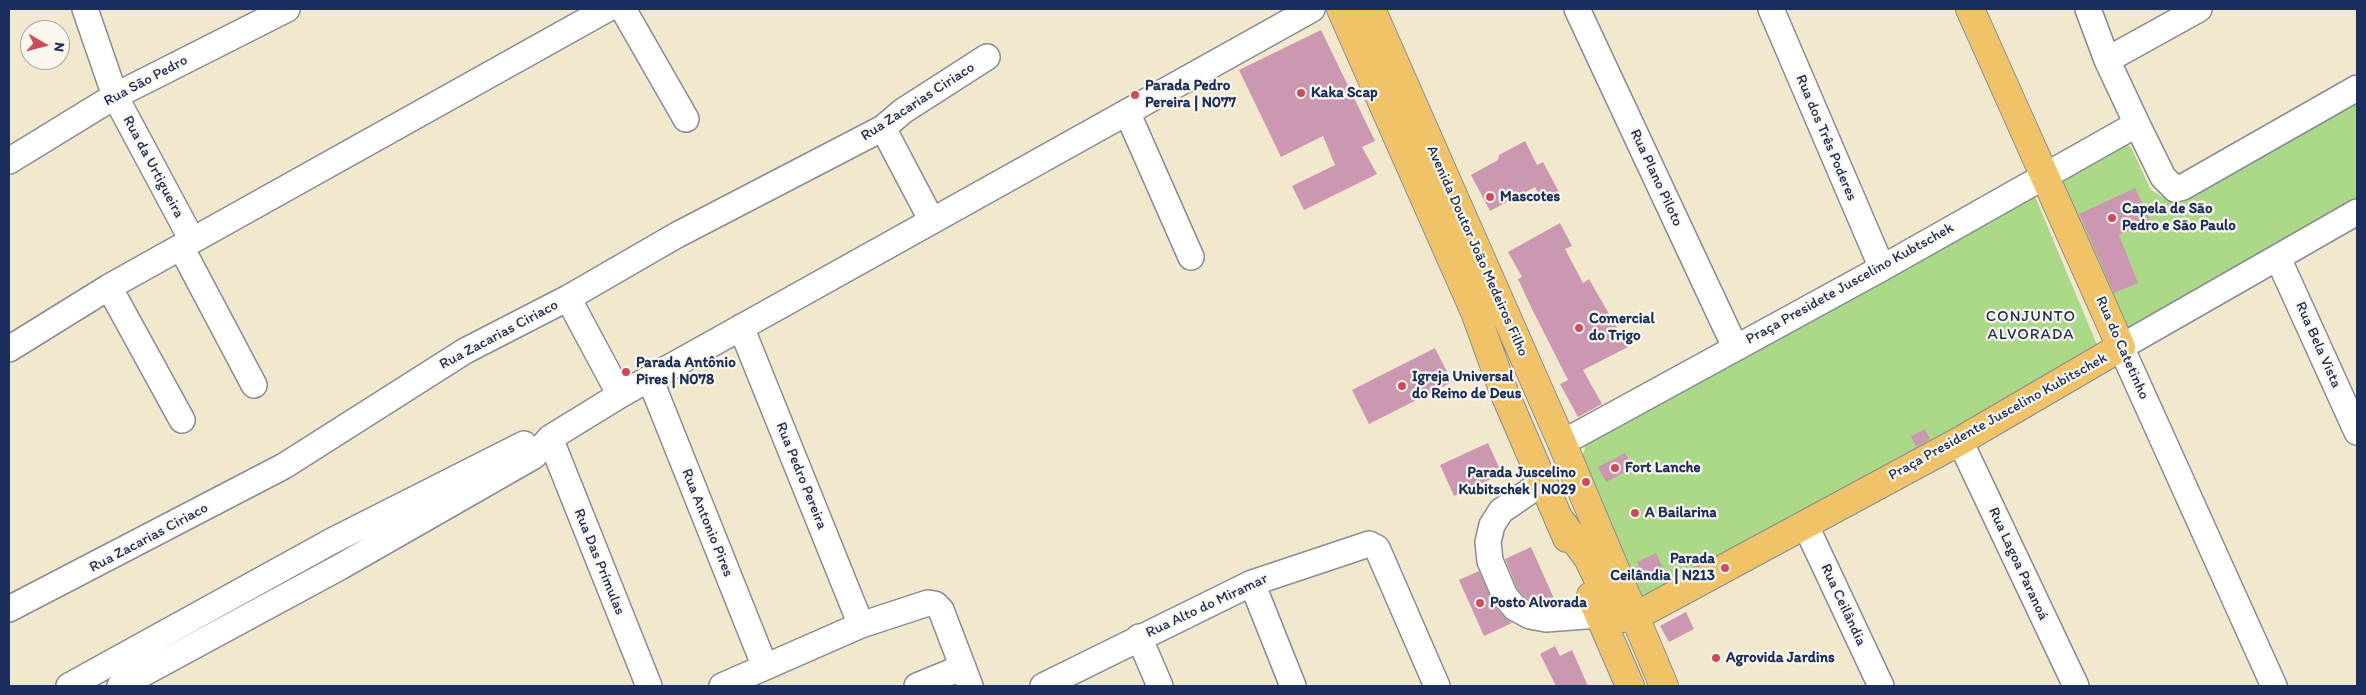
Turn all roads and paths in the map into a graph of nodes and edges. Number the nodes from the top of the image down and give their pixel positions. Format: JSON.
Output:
{"nodes":[{"id":1,"x":85,"y":9,"type":"edge"},
{"id":2,"x":287,"y":9,"type":"edge"},
{"id":3,"x":607,"y":9,"type":"edge"},
{"id":4,"x":623,"y":9,"type":"edge"},
{"id":5,"x":1312,"y":9,"type":"edge"},
{"id":6,"x":1341,"y":9,"type":"edge"},
{"id":7,"x":1371,"y":9,"type":"edge"},
{"id":8,"x":1577,"y":9,"type":"edge"},
{"id":9,"x":1770,"y":9,"type":"edge"},
{"id":10,"x":1970,"y":9,"type":"edge"},
{"id":11,"x":2088,"y":9,"type":"edge"},
{"id":12,"x":2199,"y":9,"type":"edge"},
{"id":13,"x":987,"y":57,"type":"dead end"},
{"id":14,"x":2107,"y":60,"type":"junction"},
{"id":15,"x":2357,"y":88,"type":"edge"},
{"id":16,"x":115,"y":96,"type":"junction"},
{"id":17,"x":1128,"y":112,"type":"junction"},
{"id":18,"x":686,"y":119,"type":"dead end"},
{"id":19,"x":2137,"y":124,"type":"junction"},
{"id":20,"x":883,"y":128,"type":"junction"},
{"id":21,"x":9,"y":161,"type":"edge"},
{"id":22,"x":2045,"y":175,"type":"junction"},
{"id":23,"x":2357,"y":212,"type":"edge"},
{"id":24,"x":932,"y":221,"type":"junction"},
{"id":25,"x":187,"y":244,"type":"junction"},
{"id":26,"x":1191,"y":257,"type":"dead end"},
{"id":27,"x":2278,"y":258,"type":"junction"},
{"id":28,"x":1882,"y":268,"type":"junction"},
{"id":29,"x":109,"y":287,"type":"junction"},
{"id":30,"x":568,"y":298,"type":"junction"},
{"id":31,"x":741,"y":327,"type":"junction"},
{"id":32,"x":1735,"y":347,"type":"junction"},
{"id":33,"x":2121,"y":348,"type":"junction"},
{"id":34,"x":9,"y":349,"type":"edge"},
{"id":35,"x":650,"y":379,"type":"junction"},
{"id":36,"x":254,"y":385,"type":"dead end"},
{"id":37,"x":1504,"y":392,"type":"junction"},
{"id":38,"x":620,"y":395,"type":"junction"},
{"id":39,"x":182,"y":420,"type":"dead end"},
{"id":40,"x":2357,"y":432,"type":"edge"},
{"id":41,"x":550,"y":438,"type":"junction"},
{"id":42,"x":1960,"y":441,"type":"junction"},
{"id":43,"x":1562,"y":443,"type":"junction"},
{"id":44,"x":1543,"y":482,"type":"junction"},
{"id":45,"x":1560,"y":520,"type":"junction"},
{"id":46,"x":1805,"y":524,"type":"junction"},
{"id":47,"x":332,"y":541,"type":"junction"},
{"id":48,"x":344,"y":564,"type":"junction"},
{"id":49,"x":1252,"y":582,"type":"junction"},
{"id":50,"x":9,"y":610,"type":"edge"},
{"id":51,"x":1599,"y":615,"type":"junction"},
{"id":52,"x":1636,"y":616,"type":"junction"},
{"id":53,"x":861,"y":625,"type":"junction"},
{"id":54,"x":1139,"y":637,"type":"junction"},
{"id":55,"x":143,"y":645,"type":"junction"},
{"id":56,"x":765,"y":668,"type":"junction"},
{"id":57,"x":159,"y":677,"type":"edge"},
{"id":58,"x":966,"y":677,"type":"edge"},
{"id":59,"x":70,"y":686,"type":"edge"},
{"id":60,"x":120,"y":686,"type":"edge"},
{"id":61,"x":648,"y":686,"type":"edge"},
{"id":62,"x":722,"y":686,"type":"edge"},
{"id":63,"x":917,"y":686,"type":"edge"},
{"id":64,"x":1043,"y":686,"type":"edge"},
{"id":65,"x":1160,"y":686,"type":"edge"},
{"id":66,"x":1294,"y":686,"type":"edge"},
{"id":67,"x":1437,"y":686,"type":"edge"},
{"id":68,"x":1630,"y":686,"type":"edge"},
{"id":69,"x":1664,"y":686,"type":"edge"},
{"id":70,"x":1881,"y":686,"type":"edge"},
{"id":71,"x":2076,"y":686,"type":"edge"},
{"id":72,"x":2274,"y":686,"type":"edge"}],
"edges":[{"from":1,"to":16,"type":"street","name":"Rua da Urtigueira"},
{"from":2,"to":16,"type":"street","name":"Rua São Pedro"},
{"from":3,"to":25,"type":"street"},
{"from":4,"to":18,"type":"street"},
{"from":5,"to":17,"type":"street"},
{"from":6,"to":37,"type":"main road","name":"Avenida Doutor João Medeiros Filho"},
{"from":7,"to":43,"type":"main road","name":"Avenida Doutor João Medeiros Filho"},
{"from":8,"to":32,"type":"street","name":"Rua Plano Piloto"},
{"from":9,"to":28,"type":"street","name":"Rua dos Três Poderes"},
{"from":10,"to":22,"type":"main road","name":"Rua do Catetinho"},
{"from":11,"to":14,"type":"street"},
{"from":12,"to":14,"type":"street"},
{"from":13,"to":20,"type":"street","name":"Rua Zacarias Ciriaco"},
{"from":14,"to":19,"type":"street"},
{"from":15,"to":19,"type":"street"},
{"from":16,"to":21,"type":"street","name":"Rua São Pedro"},
{"from":16,"to":25,"type":"street","name":"Rua da Urtigueira"},
{"from":17,"to":24,"type":"street"},
{"from":17,"to":26,"type":"street"},
{"from":19,"to":22,"type":"street","name":"Praça Presidete Juscelino Kubtschek"},
{"from":20,"to":24,"type":"street"},
{"from":20,"to":30,"type":"street","name":"Rua Zacarias Ciriaco"},
{"from":22,"to":28,"type":"street","name":"Praça Presidete Juscelino Kubtschek"},
{"from":22,"to":33,"type":"main road","name":"Rua do Catetinho"},
{"from":23,"to":27,"type":"street","name":"Praça Presidente Juscelino Kubitschek"},
{"from":24,"to":31,"type":"street"},
{"from":25,"to":29,"type":"street"},
{"from":25,"to":36,"type":"street","name":"Rua da Urtigueira"},
{"from":27,"to":33,"type":"street","name":"Praça Presidente Juscelino Kubitschek"},
{"from":27,"to":40,"type":"street","name":"Rua Bela Vista"},
{"from":28,"to":32,"type":"street","name":"Praça Presidete Juscelino Kubtschek"},
{"from":29,"to":34,"type":"street"},
{"from":29,"to":39,"type":"street"},
{"from":30,"to":38,"type":"street"},
{"from":30,"to":50,"type":"street","name":"Rua Zacarias Ciriaco"},
{"from":31,"to":35,"type":"street"},
{"from":31,"to":53,"type":"street","name":"Rua Pedro Pereira"},
{"from":32,"to":43,"type":"street","name":"Praça Presidete Juscelino Kubtschek"},
{"from":33,"to":42,"type":"main road","name":"Praça Presidente Juscelino Kubitschek"},
{"from":33,"to":72,"type":"street","name":"Rua do Catetinho"},
{"from":35,"to":38,"type":"street"},
{"from":35,"to":56,"type":"street","name":"Rua Antonio Pires"},
{"from":37,"to":43,"type":"main road"},
{"from":37,"to":44,"type":"main road","name":"Avenida Doutor João Medeiros Filho"},
{"from":38,"to":41,"type":"street"},
{"from":41,"to":47,"type":"street"},
{"from":41,"to":48,"type":"street"},
{"from":41,"to":61,"type":"street","name":"Rua Das Prímulas"},
{"from":42,"to":46,"type":"main road","name":"Praça Presidente Juscelino Kubitschek"},
{"from":42,"to":71,"type":"street","name":"Rua Lagoa Paranoá"},
{"from":43,"to":52,"type":"main road","name":"Avenida Doutor João Medeiros Filho"},
{"from":44,"to":45,"type":"main road","name":"Avenida Doutor João Medeiros Filho"},
{"from":44,"to":51,"type":"street"},
{"from":45,"to":51,"type":"main road","name":"Avenida Doutor João Medeiros Filho"},
{"from":45,"to":52,"type":"main road"},
{"from":46,"to":52,"type":"main road","name":"Praça Presidente Juscelino Kubitschek"},
{"from":46,"to":70,"type":"street","name":"Rua Ceilândia"},
{"from":47,"to":48,"type":"street"},
{"from":47,"to":55,"type":"street"},
{"from":48,"to":57,"type":"street"},
{"from":49,"to":54,"type":"street","name":"Rua Alto do Miramar"},
{"from":49,"to":66,"type":"street"},
{"from":49,"to":67,"type":"street","name":"Rua Alto do Miramar"},
{"from":51,"to":68,"type":"main road","name":"Avenida Doutor João Medeiros Filho"},
{"from":52,"to":69,"type":"main road","name":"Avenida Doutor João Medeiros Filho"},
{"from":53,"to":56,"type":"street"},
{"from":53,"to":58,"type":"street"},
{"from":54,"to":64,"type":"street","name":"Rua Alto do Miramar"},
{"from":54,"to":65,"type":"street"},
{"from":55,"to":57,"type":"street"},
{"from":55,"to":59,"type":"street"},
{"from":56,"to":62,"type":"street"},
{"from":57,"to":60,"type":"street"},
{"from":58,"to":63,"type":"street"}]}
